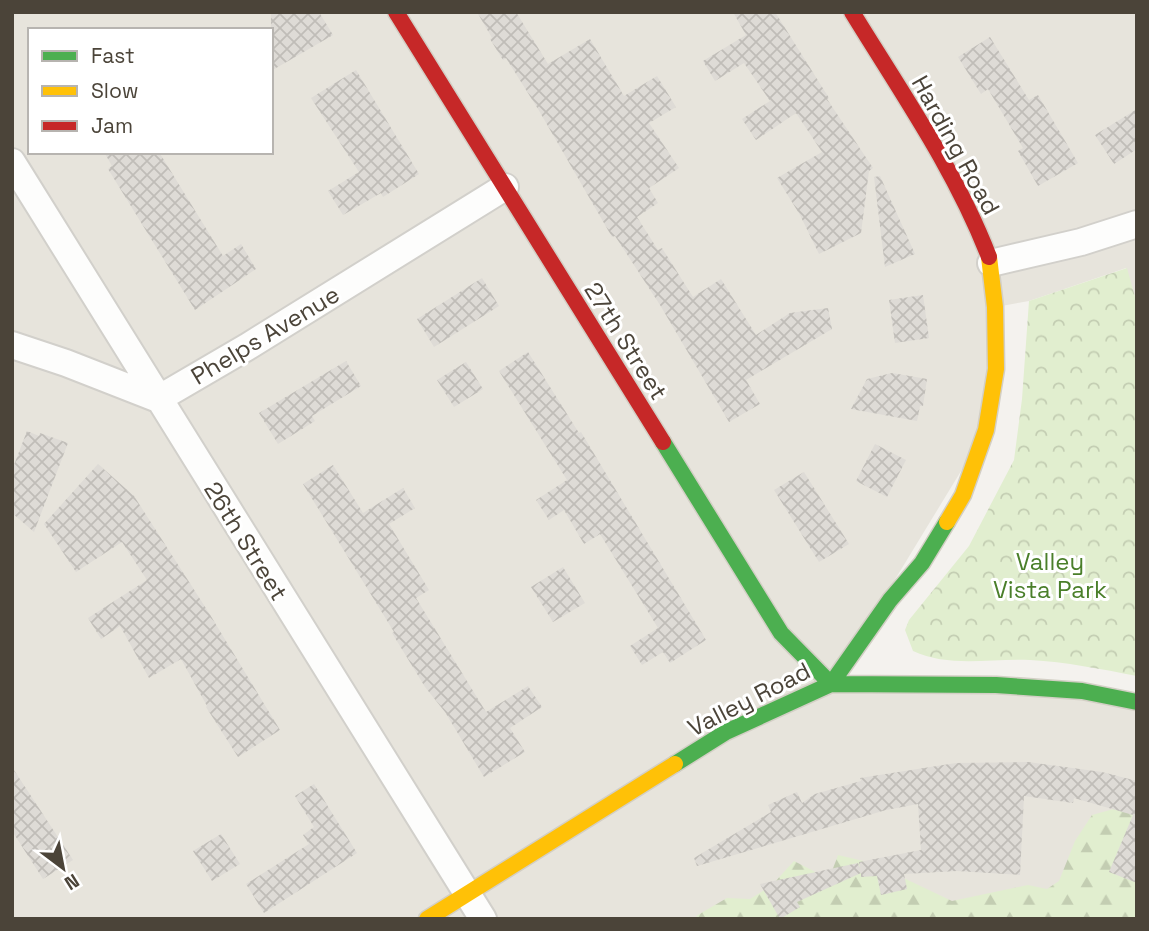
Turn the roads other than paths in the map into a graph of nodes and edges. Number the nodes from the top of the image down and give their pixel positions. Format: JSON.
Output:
{"nodes":[{"id":1,"x":396,"y":12,"type":"edge"},
{"id":2,"x":852,"y":12,"type":"edge"},
{"id":3,"x":12,"y":162,"type":"edge"},
{"id":4,"x":505,"y":187,"type":"junction"},
{"id":5,"x":1137,"y":224,"type":"edge"},
{"id":6,"x":991,"y":263,"type":"junction"},
{"id":7,"x":12,"y":345,"type":"edge"},
{"id":8,"x":158,"y":399,"type":"junction"},
{"id":9,"x":831,"y":684,"type":"junction"},
{"id":10,"x":1137,"y":702,"type":"edge"},
{"id":11,"x":468,"y":895,"type":"junction"},
{"id":12,"x":427,"y":919,"type":"edge"},
{"id":13,"x":483,"y":919,"type":"edge"}],
"edges":[{"from":1,"to":4,"type":"street","name":"27th Street"},
{"from":2,"to":6,"type":"street","name":"Harding Road"},
{"from":3,"to":8,"type":"street","name":"26th Street"},
{"from":4,"to":8,"type":"street","name":"Phelps Avenue"},
{"from":4,"to":9,"type":"street","name":"27th Street"},
{"from":5,"to":6,"type":"street"},
{"from":6,"to":9,"type":"street","name":"Harding Road"},
{"from":7,"to":8,"type":"street"},
{"from":8,"to":11,"type":"street","name":"26th Street"},
{"from":9,"to":10,"type":"street","name":"Valley Road"},
{"from":9,"to":11,"type":"street","name":"Valley Road"},
{"from":11,"to":12,"type":"street","name":"Valley Road"},
{"from":11,"to":13,"type":"street","name":"26th Street"}]}
